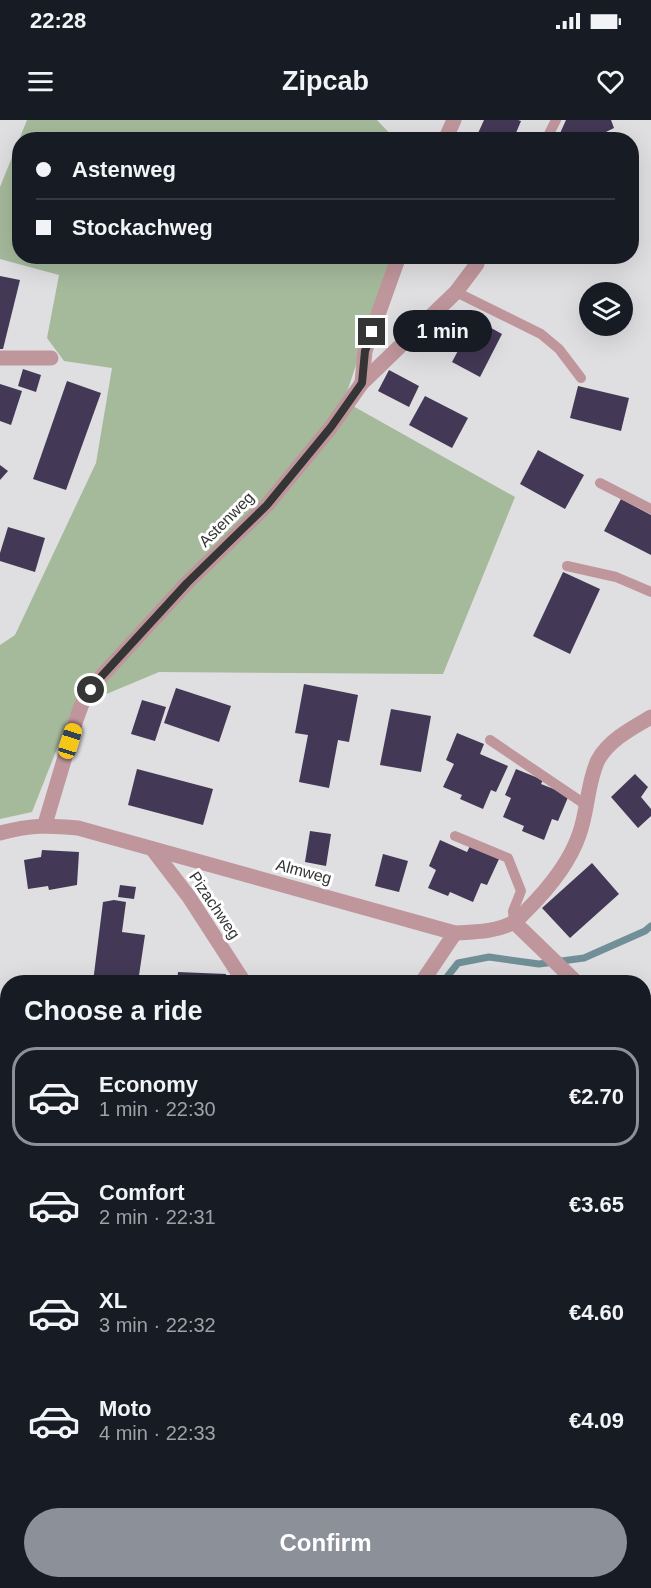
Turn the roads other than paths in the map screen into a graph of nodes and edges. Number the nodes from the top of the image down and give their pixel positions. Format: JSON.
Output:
{"nodes":[{"id":1,"x":396,"y":264,"type":"edge"},
{"id":2,"x":476,"y":264,"type":"edge"},
{"id":3,"x":456,"y":292,"type":"junction"},
{"id":4,"x":0,"y":358,"type":"edge"},
{"id":5,"x":51,"y":358,"type":"dead end"},
{"id":6,"x":581,"y":378,"type":"dead end"},
{"id":7,"x":362,"y":383,"type":"junction"},
{"id":8,"x":600,"y":483,"type":"dead end"},
{"id":9,"x":651,"y":510,"type":"edge"},
{"id":10,"x":567,"y":566,"type":"dead end"},
{"id":11,"x":651,"y":592,"type":"edge"},
{"id":12,"x":651,"y":717,"type":"edge"},
{"id":13,"x":490,"y":740,"type":"dead end"},
{"id":14,"x":586,"y":805,"type":"junction"},
{"id":15,"x":45,"y":824,"type":"junction"},
{"id":16,"x":0,"y":833,"type":"edge"},
{"id":17,"x":455,"y":836,"type":"dead end"},
{"id":18,"x":153,"y":850,"type":"junction"},
{"id":19,"x":514,"y":922,"type":"junction"},
{"id":20,"x":455,"y":933,"type":"junction"},
{"id":21,"x":239,"y":975,"type":"edge"},
{"id":22,"x":427,"y":975,"type":"edge"},
{"id":23,"x":568,"y":975,"type":"edge"}],
"edges":[{"from":1,"to":7,"type":"street"},
{"from":2,"to":3,"type":"street","name":"Astenweg"},
{"from":3,"to":6,"type":"lane"},
{"from":3,"to":7,"type":"street","name":"Astenweg"},
{"from":4,"to":5,"type":"street"},
{"from":7,"to":15,"type":"street","name":"Astenweg"},
{"from":8,"to":9,"type":"lane"},
{"from":10,"to":11,"type":"lane"},
{"from":12,"to":14,"type":"street"},
{"from":13,"to":14,"type":"lane"},
{"from":14,"to":19,"type":"street"},
{"from":15,"to":16,"type":"street","name":"Almweg"},
{"from":15,"to":18,"type":"street","name":"Almweg"},
{"from":17,"to":19,"type":"lane"},
{"from":18,"to":20,"type":"street","name":"Almweg"},
{"from":18,"to":21,"type":"street","name":"Pizachweg"},
{"from":19,"to":20,"type":"street","name":"Almweg"},
{"from":19,"to":23,"type":"street"},
{"from":20,"to":22,"type":"street"}]}
